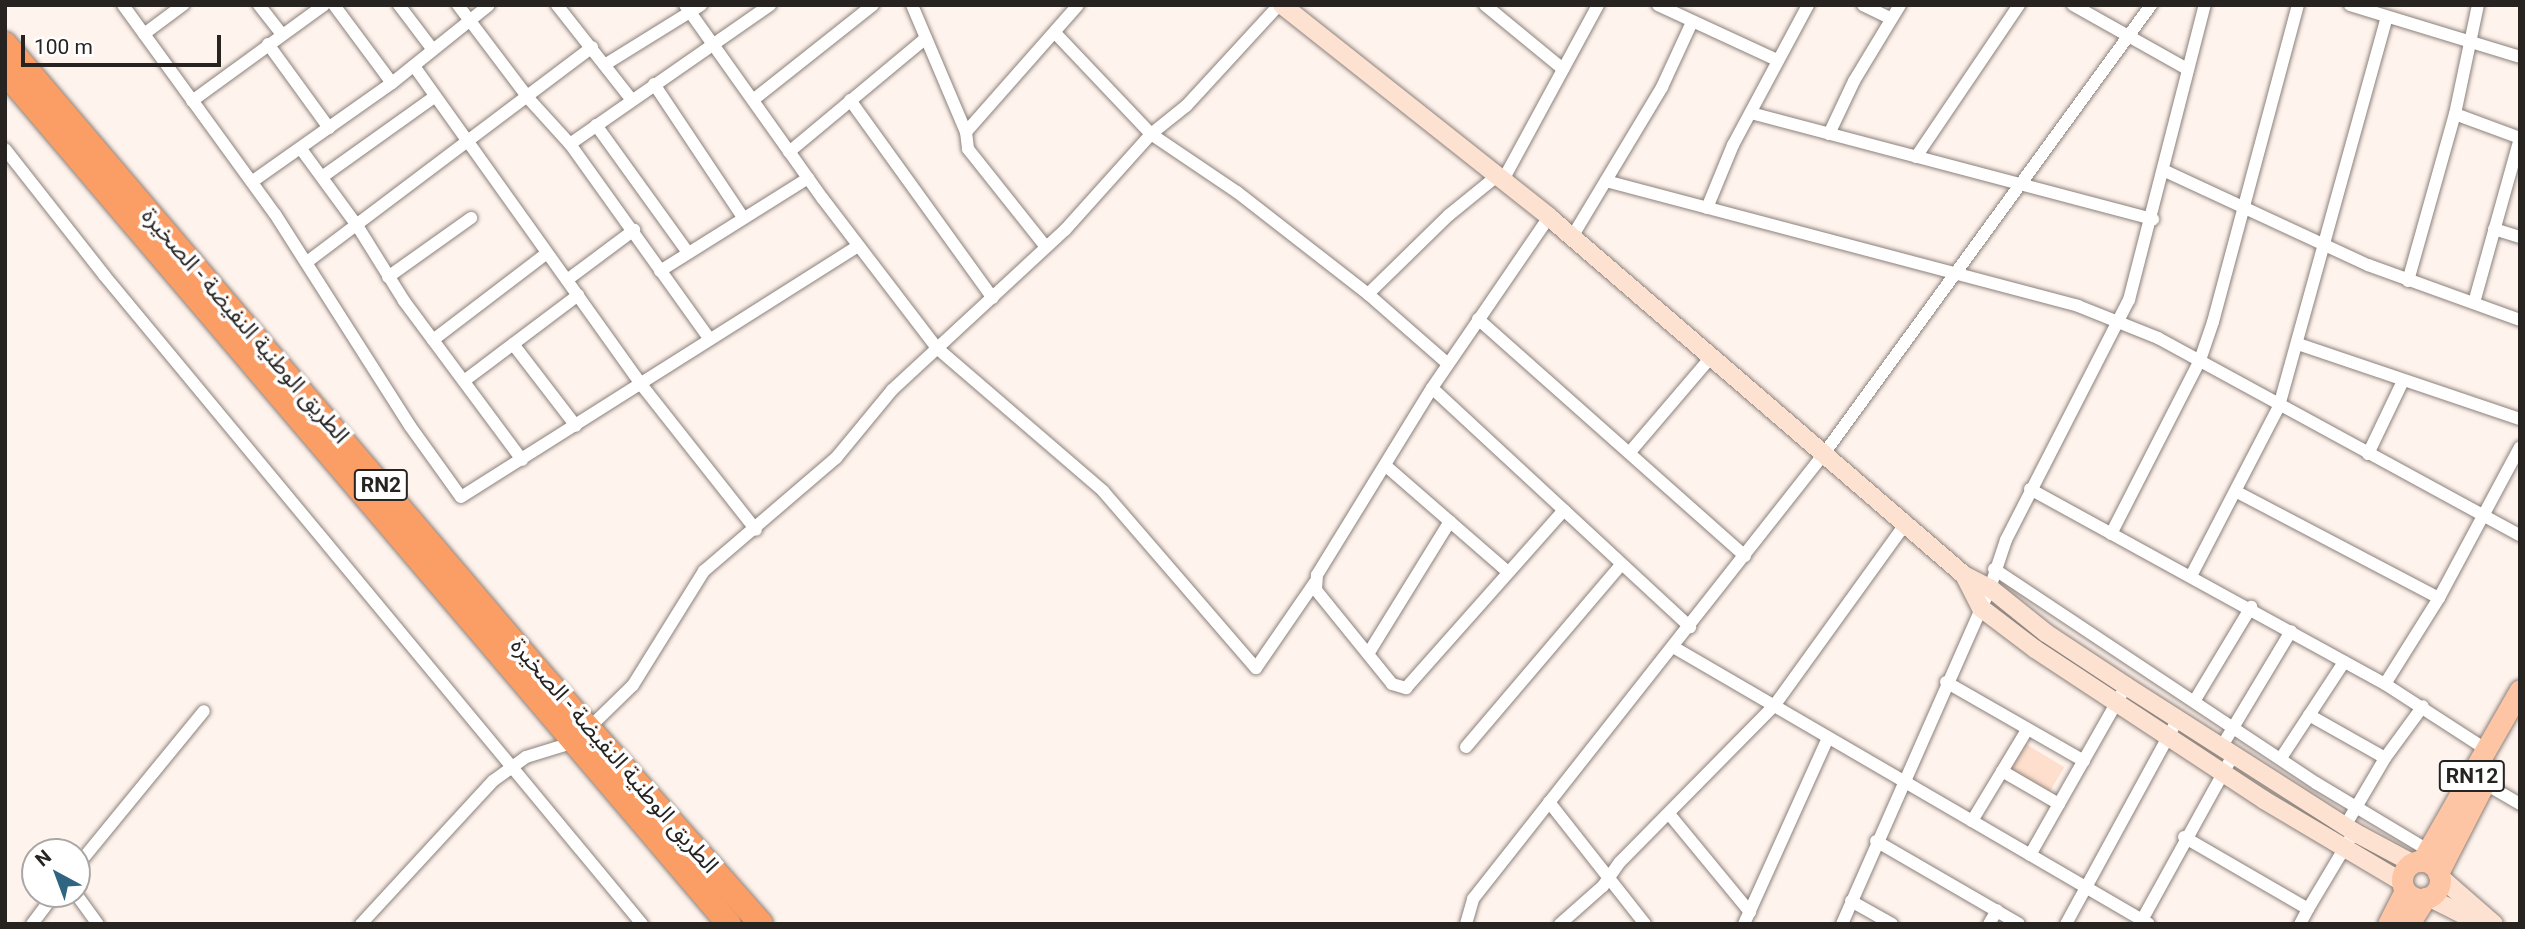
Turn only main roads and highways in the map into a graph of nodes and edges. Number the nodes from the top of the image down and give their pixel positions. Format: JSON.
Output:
{"nodes":[{"id":1,"x":5,"y":44,"type":"edge"},
{"id":2,"x":5,"y":72,"type":"edge"},
{"id":3,"x":332,"y":442,"type":"junction"},
{"id":4,"x":2520,"y":690,"type":"edge"},
{"id":5,"x":2520,"y":713,"type":"edge"},
{"id":6,"x":582,"y":736,"type":"junction"},
{"id":7,"x":2422,"y":877,"type":"junction"},
{"id":8,"x":729,"y":924,"type":"edge"},
{"id":9,"x":761,"y":924,"type":"edge"},
{"id":10,"x":2388,"y":924,"type":"edge"},
{"id":11,"x":2409,"y":924,"type":"edge"}],
"edges":[{"from":1,"to":3,"type":"highway","name":"الطريق الوطنية النفيضة - الصخيرة","number":"RN2"},
{"from":2,"to":3,"type":"highway","name":"الطريق الوطنية النفيضة - الصخيرة","number":"RN2"},
{"from":3,"to":6,"type":"highway","name":"الطريق الوطنية النفيضة - الصخيرة","number":"RN2"},
{"from":4,"to":7,"type":"main road","number":"RN12"},
{"from":5,"to":7,"type":"main road","number":"RN12"},
{"from":6,"to":8,"type":"highway","name":"الطريق الوطنية النفيضة - الصخيرة","number":"RN2"},
{"from":6,"to":9,"type":"highway","name":"الطريق الوطنية النفيضة - الصخيرة","number":"RN2"},
{"from":7,"to":10,"type":"main road","number":"RN12"},
{"from":7,"to":11,"type":"main road","number":"RN12"}]}
